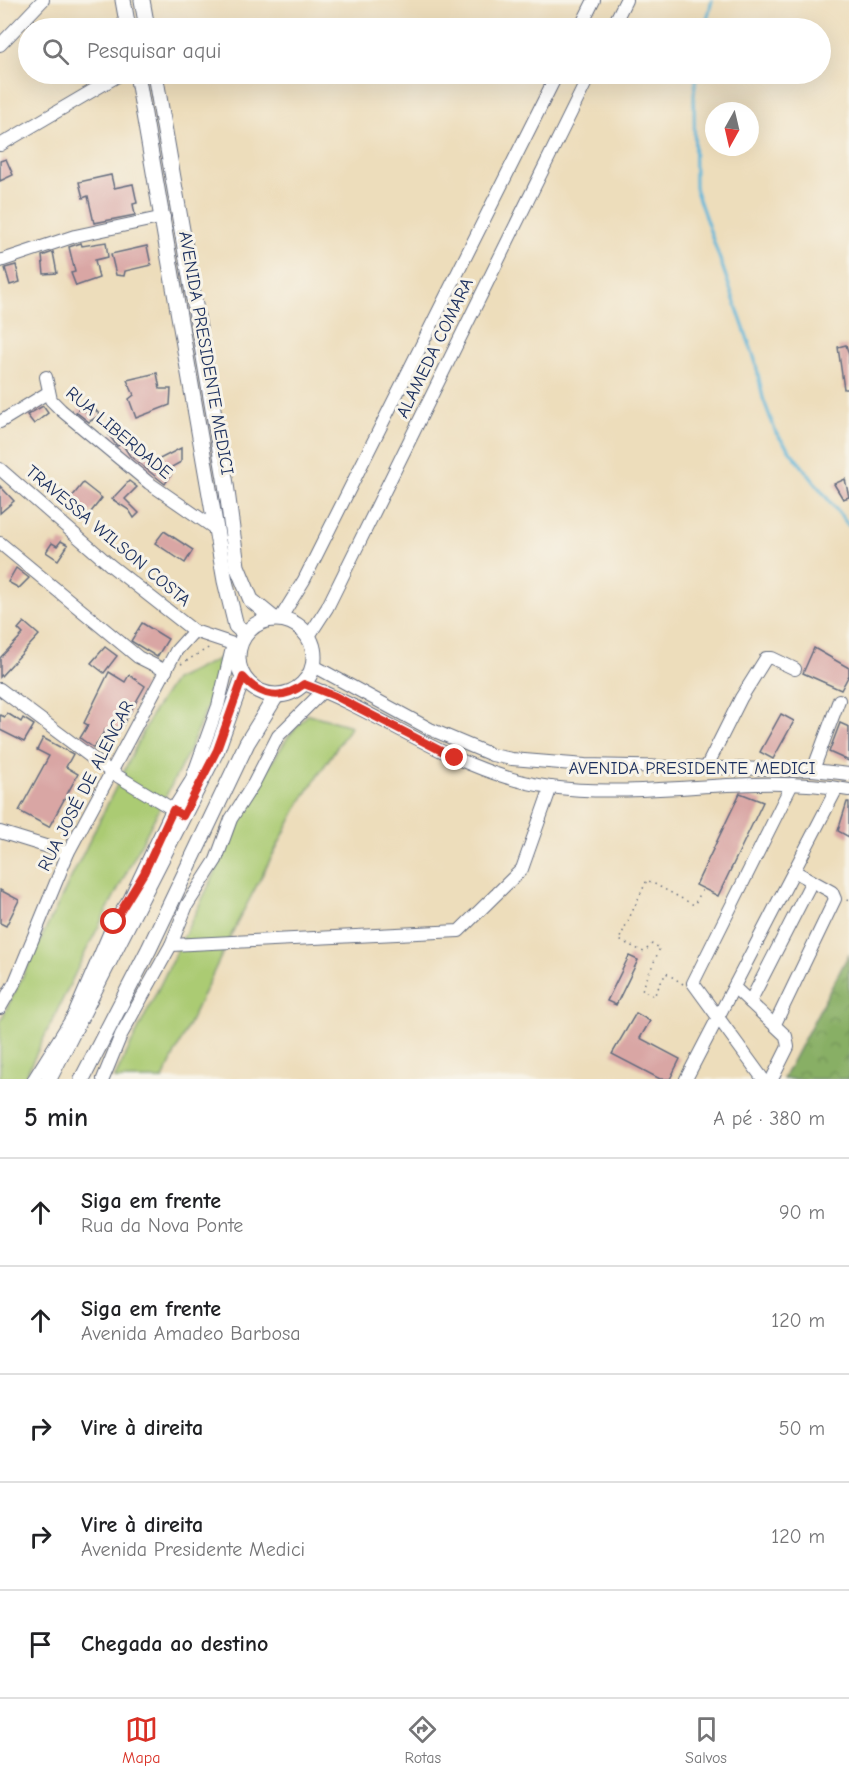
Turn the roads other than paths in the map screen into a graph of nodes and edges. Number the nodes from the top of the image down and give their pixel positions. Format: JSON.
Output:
{"nodes":[{"id":1,"x":43,"y":0,"type":"edge"},
{"id":2,"x":123,"y":0,"type":"edge"},
{"id":3,"x":142,"y":0,"type":"edge"},
{"id":4,"x":594,"y":0,"type":"edge"},
{"id":5,"x":626,"y":0,"type":"edge"},
{"id":6,"x":26,"y":18,"type":"edge"},
{"id":7,"x":126,"y":18,"type":"edge"},
{"id":8,"x":145,"y":18,"type":"edge"},
{"id":9,"x":585,"y":18,"type":"edge"},
{"id":10,"x":617,"y":18,"type":"edge"},
{"id":11,"x":18,"y":26,"type":"edge"},
{"id":12,"x":0,"y":45,"type":"edge"},
{"id":13,"x":104,"y":84,"type":"edge"},
{"id":14,"x":139,"y":84,"type":"edge"},
{"id":15,"x":157,"y":84,"type":"edge"},
{"id":16,"x":552,"y":84,"type":"edge"},
{"id":17,"x":585,"y":84,"type":"edge"},
{"id":18,"x":0,"y":145,"type":"edge"},
{"id":19,"x":164,"y":217,"type":"junction"},
{"id":20,"x":0,"y":261,"type":"edge"},
{"id":21,"x":46,"y":377,"type":"dead end"},
{"id":22,"x":49,"y":392,"type":"junction"},
{"id":23,"x":0,"y":422,"type":"edge"},
{"id":24,"x":0,"y":469,"type":"edge"},
{"id":25,"x":217,"y":530,"type":"junction"},
{"id":26,"x":0,"y":543,"type":"edge"},
{"id":27,"x":277,"y":619,"type":"junction"},
{"id":28,"x":194,"y":631,"type":"junction"},
{"id":29,"x":309,"y":636,"type":"junction"},
{"id":30,"x":239,"y":642,"type":"junction"},
{"id":31,"x":314,"y":666,"type":"junction"},
{"id":32,"x":167,"y":669,"type":"junction"},
{"id":33,"x":795,"y":669,"type":"dead end"},
{"id":34,"x":243,"y":677,"type":"junction"},
{"id":35,"x":304,"y":684,"type":"junction"},
{"id":36,"x":0,"y":689,"type":"edge"},
{"id":37,"x":323,"y":691,"type":"junction"},
{"id":38,"x":276,"y":696,"type":"junction"},
{"id":39,"x":839,"y":700,"type":"dead end"},
{"id":40,"x":706,"y":768,"type":"junction"},
{"id":41,"x":813,"y":770,"type":"junction"},
{"id":42,"x":111,"y":772,"type":"junction"},
{"id":43,"x":849,"y":774,"type":"edge"},
{"id":44,"x":792,"y":784,"type":"junction"},
{"id":45,"x":551,"y":787,"type":"junction"},
{"id":46,"x":843,"y":789,"type":"edge"},
{"id":47,"x":178,"y":813,"type":"junction"},
{"id":48,"x":0,"y":832,"type":"edge"},
{"id":49,"x":68,"y":853,"type":"junction"},
{"id":50,"x":794,"y":871,"type":"junction"},
{"id":51,"x":812,"y":881,"type":"junction"},
{"id":52,"x":171,"y":945,"type":"junction"},
{"id":53,"x":735,"y":988,"type":"junction"},
{"id":54,"x":750,"y":1002,"type":"junction"},
{"id":55,"x":0,"y":1008,"type":"edge"},
{"id":56,"x":719,"y":1018,"type":"junction"},
{"id":57,"x":775,"y":1024,"type":"junction"},
{"id":58,"x":34,"y":1079,"type":"edge"},
{"id":59,"x":50,"y":1079,"type":"edge"},
{"id":60,"x":82,"y":1079,"type":"edge"},
{"id":61,"x":103,"y":1079,"type":"edge"},
{"id":62,"x":686,"y":1079,"type":"edge"},
{"id":63,"x":763,"y":1079,"type":"edge"},
{"id":64,"x":772,"y":1079,"type":"edge"}],
"edges":[{"from":1,"to":6,"type":"street"},
{"from":2,"to":7,"type":"main road"},
{"from":3,"to":8,"type":"main road"},
{"from":4,"to":9,"type":"street"},
{"from":5,"to":10,"type":"street"},
{"from":11,"to":12,"type":"street"},
{"from":13,"to":18,"type":"street"},
{"from":14,"to":19,"type":"main road","name":"AVENIDA PRESIDENTE MEDICI"},
{"from":15,"to":27,"type":"main road","name":"AVENIDA PRESIDENTE MEDICI"},
{"from":16,"to":27,"type":"street","name":"ALAMEDA COMARA"},
{"from":17,"to":29,"type":"street","name":"ALAMEDA COMARA"},
{"from":19,"to":20,"type":"street"},
{"from":19,"to":25,"type":"main road","name":"AVENIDA PRESIDENTE MEDICI"},
{"from":21,"to":22,"type":"street"},
{"from":22,"to":23,"type":"street","name":"RUA LIBERDADE"},
{"from":22,"to":25,"type":"street","name":"RUA LIBERDADE"},
{"from":24,"to":28,"type":"street","name":"TRAVESSA WILSON COSTA"},
{"from":25,"to":30,"type":"main road","name":"AVENIDA PRESIDENTE MEDICI"},
{"from":26,"to":32,"type":"street"},
{"from":27,"to":29,"type":"main road"},
{"from":27,"to":30,"type":"main road"},
{"from":28,"to":30,"type":"street"},
{"from":28,"to":32,"type":"street","name":"RUA JOSÉ DE ALENCAR"},
{"from":29,"to":31,"type":"main road"},
{"from":30,"to":34,"type":"main road"},
{"from":30,"to":47,"type":"street"},
{"from":31,"to":35,"type":"main road"},
{"from":31,"to":40,"type":"street","name":"AVENIDA PRESIDENTE MEDICI"},
{"from":32,"to":42,"type":"street","name":"RUA JOSÉ DE ALENCAR"},
{"from":33,"to":40,"type":"street"},
{"from":34,"to":38,"type":"main road"},
{"from":34,"to":47,"type":"main road"},
{"from":35,"to":37,"type":"street","name":"AVENIDA PRESIDENTE MEDICI"},
{"from":35,"to":38,"type":"main road"},
{"from":36,"to":42,"type":"street"},
{"from":37,"to":45,"type":"street","name":"AVENIDA PRESIDENTE MEDICI"},
{"from":37,"to":52,"type":"street"},
{"from":38,"to":60,"type":"main road"},
{"from":39,"to":41,"type":"street"},
{"from":40,"to":41,"type":"street","name":"AVENIDA PRESIDENTE MEDICI"},
{"from":41,"to":43,"type":"street","name":"AVENIDA PRESIDENTE MEDICI"},
{"from":42,"to":47,"type":"street"},
{"from":42,"to":49,"type":"street","name":"RUA JOSÉ DE ALENCAR"},
{"from":44,"to":45,"type":"street","name":"AVENIDA PRESIDENTE MEDICI"},
{"from":44,"to":46,"type":"street","name":"AVENIDA PRESIDENTE MEDICI"},
{"from":44,"to":56,"type":"street"},
{"from":45,"to":52,"type":"street"},
{"from":46,"to":50,"type":"street"},
{"from":47,"to":58,"type":"street"},
{"from":47,"to":59,"type":"main road"},
{"from":48,"to":49,"type":"street"},
{"from":49,"to":55,"type":"street","name":"RUA JOSÉ DE ALENCAR"},
{"from":50,"to":51,"type":"street"},
{"from":50,"to":53,"type":"street"},
{"from":51,"to":54,"type":"street"},
{"from":51,"to":57,"type":"street"},
{"from":52,"to":61,"type":"street"},
{"from":53,"to":54,"type":"street"},
{"from":53,"to":56,"type":"street"},
{"from":54,"to":57,"type":"street"},
{"from":56,"to":62,"type":"street"},
{"from":56,"to":63,"type":"street"},
{"from":57,"to":64,"type":"street"}]}
